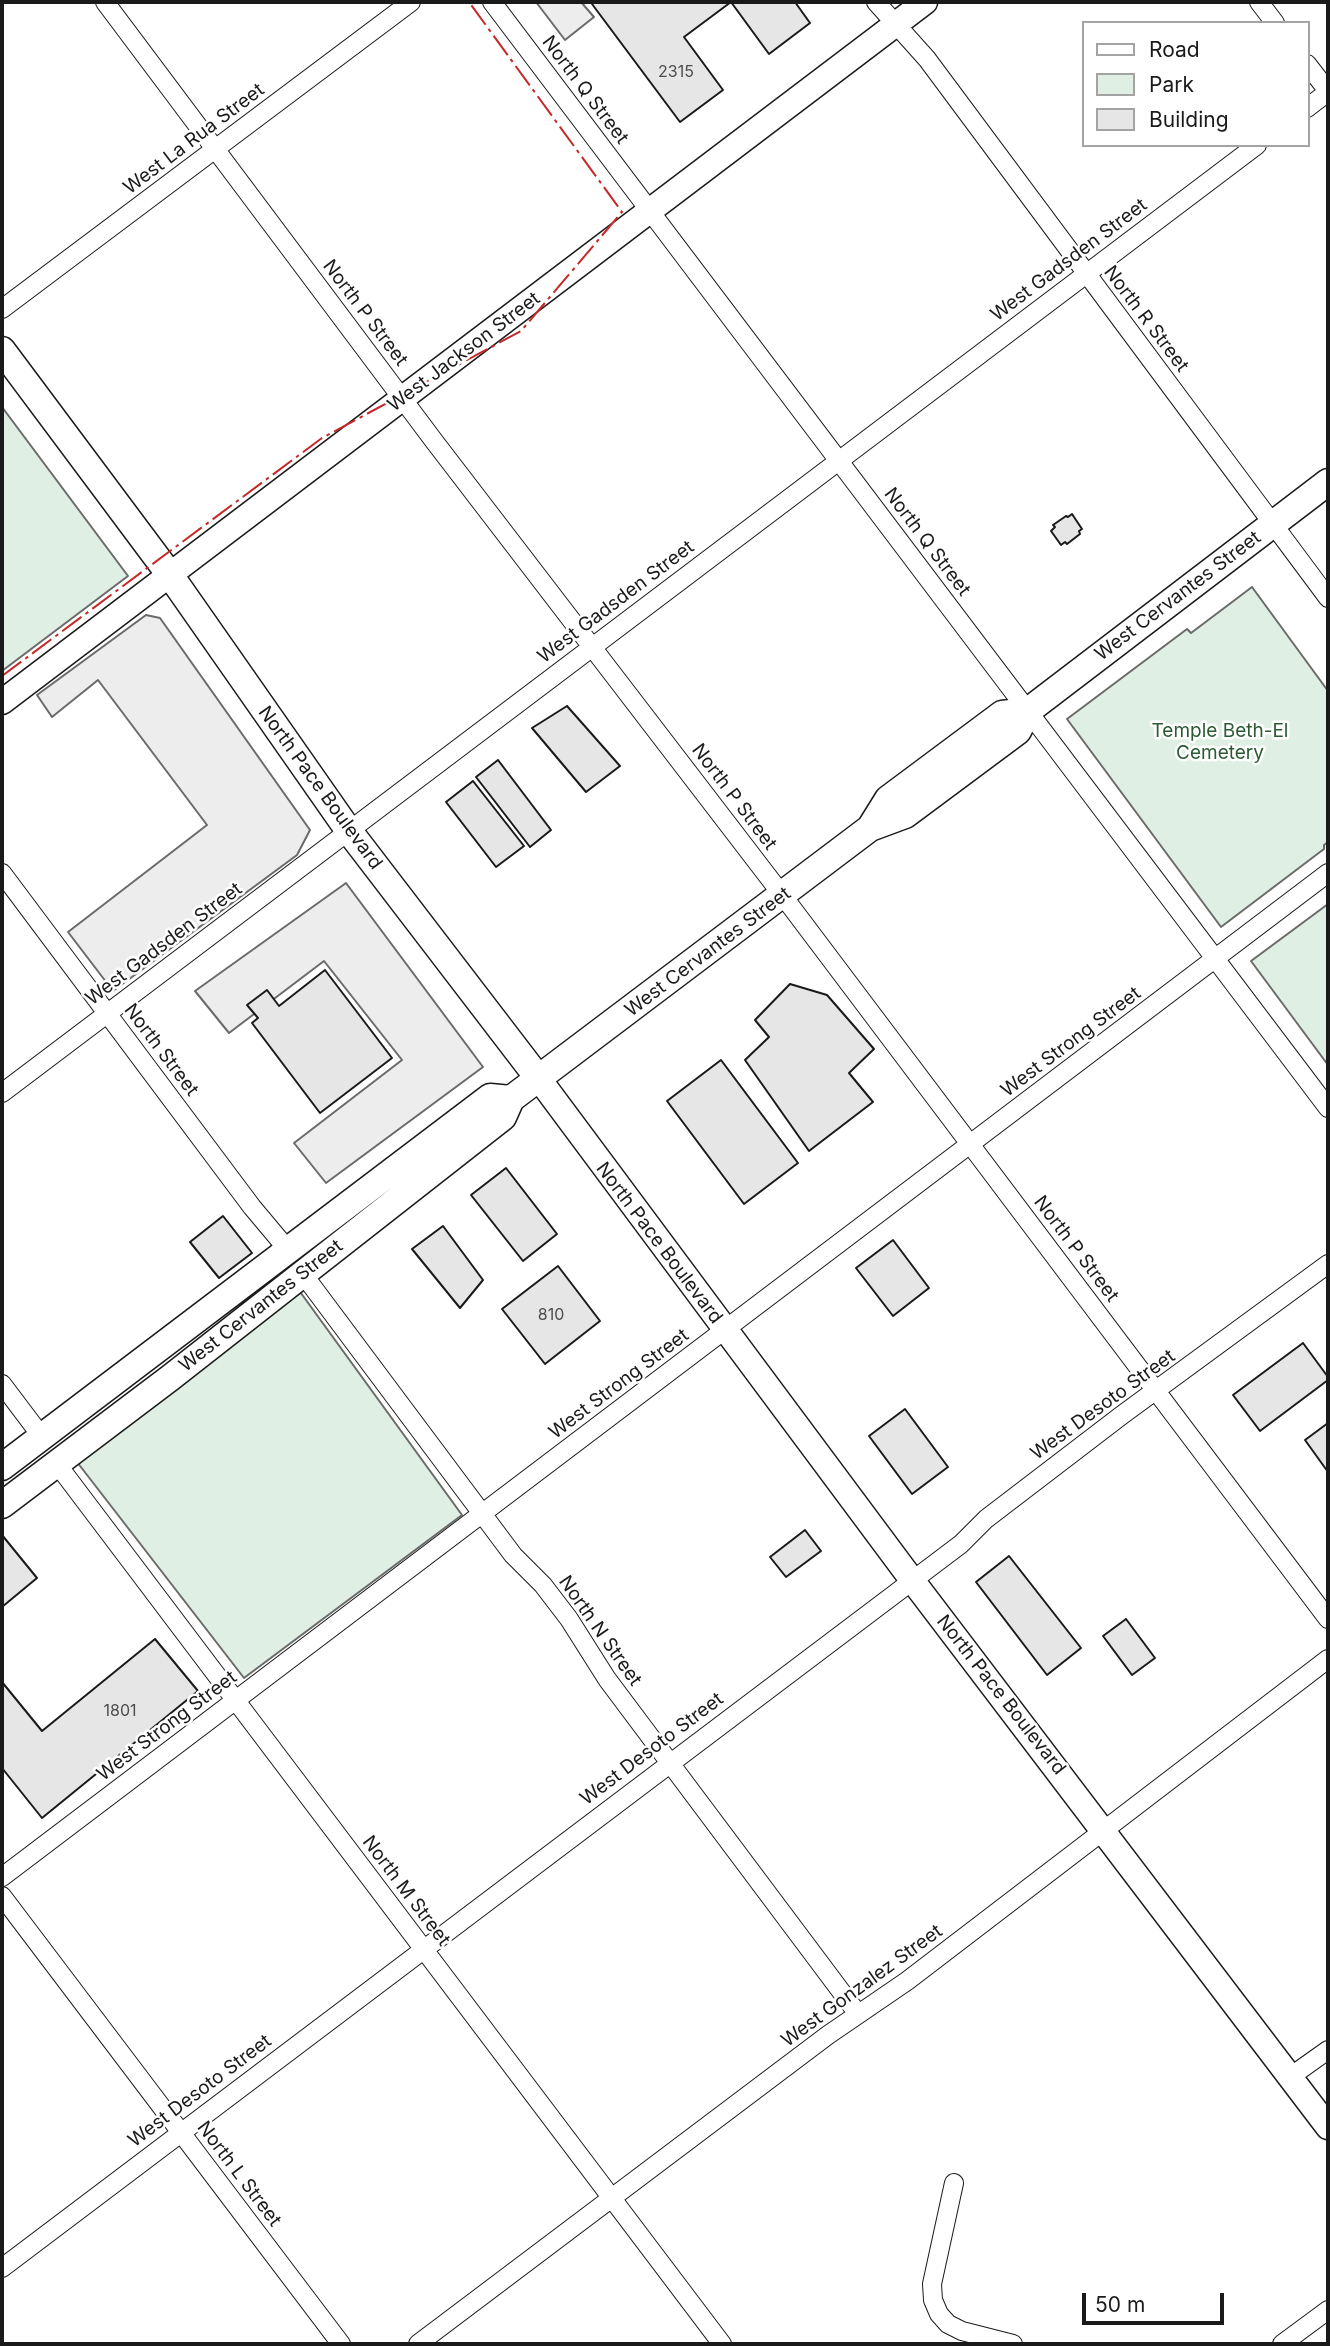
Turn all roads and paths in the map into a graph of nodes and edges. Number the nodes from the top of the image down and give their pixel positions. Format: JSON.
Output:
{"nodes":[{"id":1,"x":105,"y":2,"type":"edge"},
{"id":2,"x":411,"y":2,"type":"edge"},
{"id":3,"x":492,"y":2,"type":"edge"},
{"id":4,"x":876,"y":2,"type":"edge"},
{"id":5,"x":925,"y":2,"type":"edge"},
{"id":6,"x":1259,"y":2,"type":"edge"},
{"id":7,"x":1274,"y":21,"type":"edge"},
{"id":8,"x":895,"y":24,"type":"junction"},
{"id":9,"x":1309,"y":67,"type":"edge"},
{"id":10,"x":1328,"y":92,"type":"edge"},
{"id":11,"x":1309,"y":106,"type":"edge"},
{"id":12,"x":1254,"y":147,"type":"edge"},
{"id":13,"x":216,"y":149,"type":"junction"},
{"id":14,"x":650,"y":211,"type":"junction"},
{"id":15,"x":1085,"y":273,"type":"junction"},
{"id":16,"x":2,"y":309,"type":"edge"},
{"id":17,"x":2,"y":350,"type":"edge"},
{"id":18,"x":403,"y":398,"type":"junction"},
{"id":19,"x":839,"y":461,"type":"junction"},
{"id":20,"x":1328,"y":482,"type":"edge"},
{"id":21,"x":1273,"y":524,"type":"junction"},
{"id":22,"x":170,"y":575,"type":"junction"},
{"id":23,"x":1328,"y":598,"type":"edge"},
{"id":24,"x":593,"y":645,"type":"junction"},
{"id":25,"x":2,"y":702,"type":"edge"},
{"id":26,"x":1028,"y":710,"type":"junction"},
{"id":27,"x":349,"y":831,"type":"junction"},
{"id":28,"x":2,"y":873,"type":"edge"},
{"id":29,"x":1328,"y":873,"type":"edge"},
{"id":30,"x":783,"y":895,"type":"junction"},
{"id":31,"x":1216,"y":958,"type":"junction"},
{"id":32,"x":107,"y":1013,"type":"junction"},
{"id":33,"x":539,"y":1079,"type":"junction"},
{"id":34,"x":2,"y":1093,"type":"edge"},
{"id":35,"x":511,"y":1099,"type":"junction"},
{"id":36,"x":1328,"y":1108,"type":"edge"},
{"id":37,"x":970,"y":1144,"type":"junction"},
{"id":38,"x":288,"y":1250,"type":"junction"},
{"id":39,"x":1328,"y":1264,"type":"edge"},
{"id":40,"x":303,"y":1274,"type":"junction"},
{"id":41,"x":724,"y":1330,"type":"junction"},
{"id":42,"x":2,"y":1384,"type":"edge"},
{"id":43,"x":1157,"y":1391,"type":"junction"},
{"id":44,"x":41,"y":1437,"type":"junction"},
{"id":45,"x":57,"y":1464,"type":"junction"},
{"id":46,"x":2,"y":1467,"type":"edge"},
{"id":47,"x":2,"y":1504,"type":"edge"},
{"id":48,"x":482,"y":1514,"type":"junction"},
{"id":49,"x":912,"y":1580,"type":"junction"},
{"id":50,"x":1328,"y":1619,"type":"edge"},
{"id":51,"x":1328,"y":1659,"type":"edge"},
{"id":52,"x":237,"y":1700,"type":"junction"},
{"id":53,"x":669,"y":1763,"type":"junction"},
{"id":54,"x":1104,"y":1830,"type":"junction"},
{"id":55,"x":2,"y":1877,"type":"edge"},
{"id":56,"x":2,"y":1896,"type":"edge"},
{"id":57,"x":423,"y":1948,"type":"junction"},
{"id":58,"x":858,"y":2014,"type":"junction"},
{"id":59,"x":1328,"y":2050,"type":"edge"},
{"id":60,"x":1290,"y":2077,"type":"junction"},
{"id":61,"x":1328,"y":2127,"type":"edge"},
{"id":62,"x":181,"y":2132,"type":"junction"},
{"id":63,"x":954,"y":2183,"type":"dead end"},
{"id":64,"x":612,"y":2199,"type":"junction"},
{"id":65,"x":2,"y":2268,"type":"edge"},
{"id":66,"x":1328,"y":2310,"type":"edge"},
{"id":67,"x":341,"y":2344,"type":"edge"},
{"id":68,"x":418,"y":2344,"type":"edge"},
{"id":69,"x":722,"y":2344,"type":"edge"},
{"id":70,"x":1013,"y":2344,"type":"edge"},
{"id":71,"x":1282,"y":2344,"type":"edge"}],
"edges":[{"from":1,"to":13,"type":"street","name":"North P Street"},
{"from":2,"to":13,"type":"street","name":"West La Rua Street"},
{"from":3,"to":14,"type":"street","name":"North Q Street"},
{"from":4,"to":8,"type":"street","name":"North R Street"},
{"from":5,"to":8,"type":"main road","name":"West Jackson Street"},
{"from":6,"to":7,"type":"street"},
{"from":8,"to":14,"type":"main road","name":"West Jackson Street"},
{"from":8,"to":15,"type":"street","name":"North R Street"},
{"from":9,"to":10,"type":"street"},
{"from":10,"to":11,"type":"street"},
{"from":12,"to":15,"type":"street","name":"West Gadsden Street"},
{"from":13,"to":16,"type":"street","name":"West La Rua Street"},
{"from":13,"to":18,"type":"street","name":"North P Street"},
{"from":14,"to":18,"type":"main road","name":"West Jackson Street"},
{"from":14,"to":19,"type":"street","name":"North Q Street"},
{"from":15,"to":19,"type":"street","name":"West Gadsden Street"},
{"from":15,"to":21,"type":"street","name":"North R Street"},
{"from":17,"to":22,"type":"main road","name":"North Pace Boulevard"},
{"from":18,"to":22,"type":"main road","name":"West Jackson Street"},
{"from":18,"to":24,"type":"street","name":"North P Street"},
{"from":19,"to":24,"type":"street","name":"West Gadsden Street"},
{"from":19,"to":26,"type":"street","name":"North Q Street"},
{"from":20,"to":21,"type":"main road","name":"West Cervantes Street"},
{"from":21,"to":23,"type":"street","name":"North R Street"},
{"from":21,"to":26,"type":"main road","name":"West Cervantes Street"},
{"from":22,"to":25,"type":"main road","name":"West Jackson Street"},
{"from":22,"to":27,"type":"main road","name":"North Pace Boulevard"},
{"from":24,"to":27,"type":"street","name":"West Gadsden Street"},
{"from":24,"to":30,"type":"street","name":"North P Street"},
{"from":26,"to":30,"type":"main road","name":"West Cervantes Street"},
{"from":26,"to":31,"type":"street","name":"North Q Street"},
{"from":27,"to":32,"type":"street","name":"West Gadsden Street"},
{"from":27,"to":33,"type":"main road","name":"North Pace Boulevard"},
{"from":28,"to":32,"type":"street","name":"North Street"},
{"from":29,"to":31,"type":"street","name":"West Strong Street"},
{"from":30,"to":33,"type":"main road","name":"West Cervantes Street"},
{"from":30,"to":37,"type":"street","name":"North P Street"},
{"from":31,"to":36,"type":"street","name":"North Q Street"},
{"from":31,"to":37,"type":"street","name":"West Strong Street"},
{"from":32,"to":34,"type":"street","name":"West Gadsden Street"},
{"from":32,"to":38,"type":"street","name":"North Street"},
{"from":33,"to":35,"type":"main road","name":"West Cervantes Street"},
{"from":33,"to":41,"type":"main road","name":"North Pace Boulevard"},
{"from":35,"to":38,"type":"main road","name":"West Cervantes Street"},
{"from":35,"to":40,"type":"main road","name":"West Cervantes Street"},
{"from":37,"to":41,"type":"street","name":"West Strong Street"},
{"from":37,"to":43,"type":"street","name":"North P Street"},
{"from":38,"to":44,"type":"main road","name":"West Cervantes Street"},
{"from":39,"to":43,"type":"street","name":"West Desoto Street"},
{"from":40,"to":45,"type":"main road","name":"West Cervantes Street"},
{"from":40,"to":48,"type":"street","name":"North N Street"},
{"from":41,"to":48,"type":"street","name":"West Strong Street"},
{"from":41,"to":49,"type":"main road","name":"North Pace Boulevard"},
{"from":42,"to":44,"type":"street"},
{"from":43,"to":49,"type":"street","name":"West Desoto Street"},
{"from":43,"to":50,"type":"street","name":"North P Street"},
{"from":44,"to":46,"type":"main road","name":"West Cervantes Street"},
{"from":45,"to":47,"type":"main road","name":"West Cervantes Street"},
{"from":45,"to":52,"type":"street","name":"North M Street"},
{"from":48,"to":52,"type":"street","name":"West Strong Street"},
{"from":48,"to":53,"type":"street","name":"North N Street"},
{"from":49,"to":53,"type":"street","name":"West Desoto Street"},
{"from":49,"to":54,"type":"main road","name":"North Pace Boulevard"},
{"from":51,"to":54,"type":"street","name":"West Gonzalez Street"},
{"from":52,"to":55,"type":"street","name":"West Strong Street"},
{"from":52,"to":57,"type":"street","name":"North M Street"},
{"from":53,"to":57,"type":"street","name":"West Desoto Street"},
{"from":53,"to":58,"type":"street","name":"North N Street"},
{"from":54,"to":58,"type":"street","name":"West Gonzalez Street"},
{"from":54,"to":60,"type":"main road","name":"North Pace Boulevard"},
{"from":56,"to":62,"type":"street","name":"North L Street"},
{"from":57,"to":62,"type":"street","name":"West Desoto Street"},
{"from":57,"to":64,"type":"street","name":"North M Street"},
{"from":58,"to":64,"type":"street","name":"West Gonzalez Street"},
{"from":59,"to":60,"type":"street"},
{"from":60,"to":61,"type":"main road","name":"North Pace Boulevard"},
{"from":62,"to":65,"type":"street","name":"West Desoto Street"},
{"from":62,"to":67,"type":"street","name":"North L Street"},
{"from":63,"to":70,"type":"street"},
{"from":64,"to":68,"type":"street","name":"West Gonzalez Street"},
{"from":64,"to":69,"type":"street","name":"North M Street"},
{"from":66,"to":71,"type":"street"}]}
